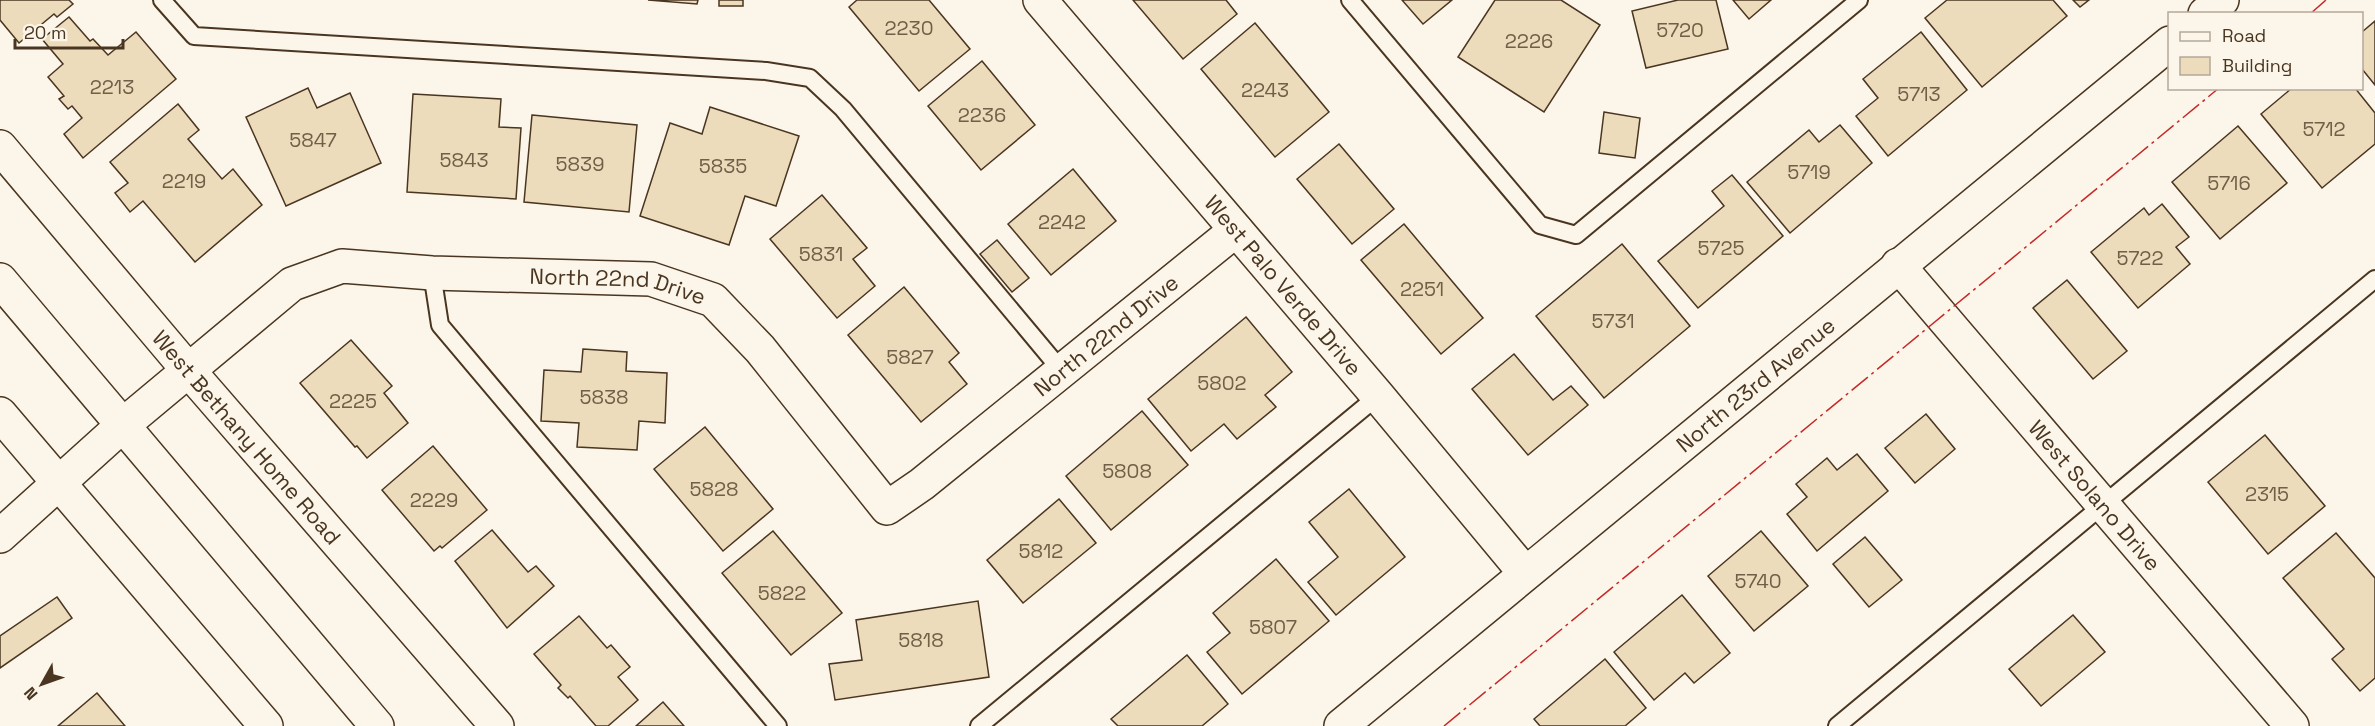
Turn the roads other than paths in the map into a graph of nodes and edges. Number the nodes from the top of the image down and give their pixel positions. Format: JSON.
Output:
{"nodes":[{"id":1,"x":162,"y":0,"type":"edge"},
{"id":2,"x":1040,"y":0,"type":"edge"},
{"id":3,"x":1350,"y":0,"type":"edge"},
{"id":4,"x":1859,"y":0,"type":"edge"},
{"id":5,"x":2222,"y":0,"type":"edge"},
{"id":6,"x":2207,"y":12,"type":"edge"},
{"id":7,"x":2168,"y":44,"type":"edge"},
{"id":8,"x":0,"y":147,"type":"edge"},
{"id":9,"x":1236,"y":230,"type":"junction"},
{"id":10,"x":1898,"y":265,"type":"junction"},
{"id":11,"x":432,"y":273,"type":"junction"},
{"id":12,"x":0,"y":280,"type":"edge"},
{"id":13,"x":2374,"y":280,"type":"edge"},
{"id":14,"x":1061,"y":370,"type":"junction"},
{"id":15,"x":189,"y":371,"type":"junction"},
{"id":16,"x":1378,"y":396,"type":"junction"},
{"id":17,"x":0,"y":414,"type":"edge"},
{"id":18,"x":123,"y":425,"type":"junction"},
{"id":19,"x":58,"y":482,"type":"junction"},
{"id":20,"x":2104,"y":506,"type":"junction"},
{"id":21,"x":0,"y":536,"type":"edge"},
{"id":22,"x":1525,"y":573,"type":"junction"},
{"id":23,"x":266,"y":726,"type":"edge"},
{"id":24,"x":377,"y":726,"type":"edge"},
{"id":25,"x":497,"y":726,"type":"edge"},
{"id":26,"x":778,"y":726,"type":"edge"},
{"id":27,"x":979,"y":726,"type":"edge"},
{"id":28,"x":1341,"y":726,"type":"edge"},
{"id":29,"x":1837,"y":726,"type":"edge"},
{"id":30,"x":2292,"y":726,"type":"edge"}],
"edges":[{"from":1,"to":14,"type":"lane"},
{"from":2,"to":9,"type":"street","name":"West Palo Verde Drive"},
{"from":3,"to":4,"type":"lane"},
{"from":5,"to":6,"type":"street"},
{"from":7,"to":10,"type":"street","name":"North 23rd Avenue"},
{"from":8,"to":15,"type":"street","name":"West Bethany Home Road"},
{"from":9,"to":14,"type":"street","name":"North 22nd Drive"},
{"from":9,"to":16,"type":"street","name":"West Palo Verde Drive"},
{"from":10,"to":20,"type":"street","name":"West Solano Drive"},
{"from":10,"to":22,"type":"street","name":"North 23rd Avenue"},
{"from":11,"to":14,"type":"street","name":"North 22nd Drive"},
{"from":11,"to":15,"type":"street","name":"North 22nd Drive"},
{"from":11,"to":26,"type":"lane"},
{"from":12,"to":18,"type":"street"},
{"from":13,"to":20,"type":"lane"},
{"from":15,"to":18,"type":"street","name":"North 22nd Drive"},
{"from":15,"to":25,"type":"street","name":"West Bethany Home Road"},
{"from":16,"to":22,"type":"street","name":"West Palo Verde Drive"},
{"from":16,"to":27,"type":"lane"},
{"from":17,"to":19,"type":"street"},
{"from":18,"to":19,"type":"street","name":"North 22nd Drive"},
{"from":18,"to":24,"type":"street"},
{"from":19,"to":21,"type":"street","name":"North 22nd Drive"},
{"from":19,"to":23,"type":"street"},
{"from":20,"to":29,"type":"lane"},
{"from":20,"to":30,"type":"street","name":"West Solano Drive"},
{"from":22,"to":28,"type":"street","name":"North 23rd Avenue"}]}
